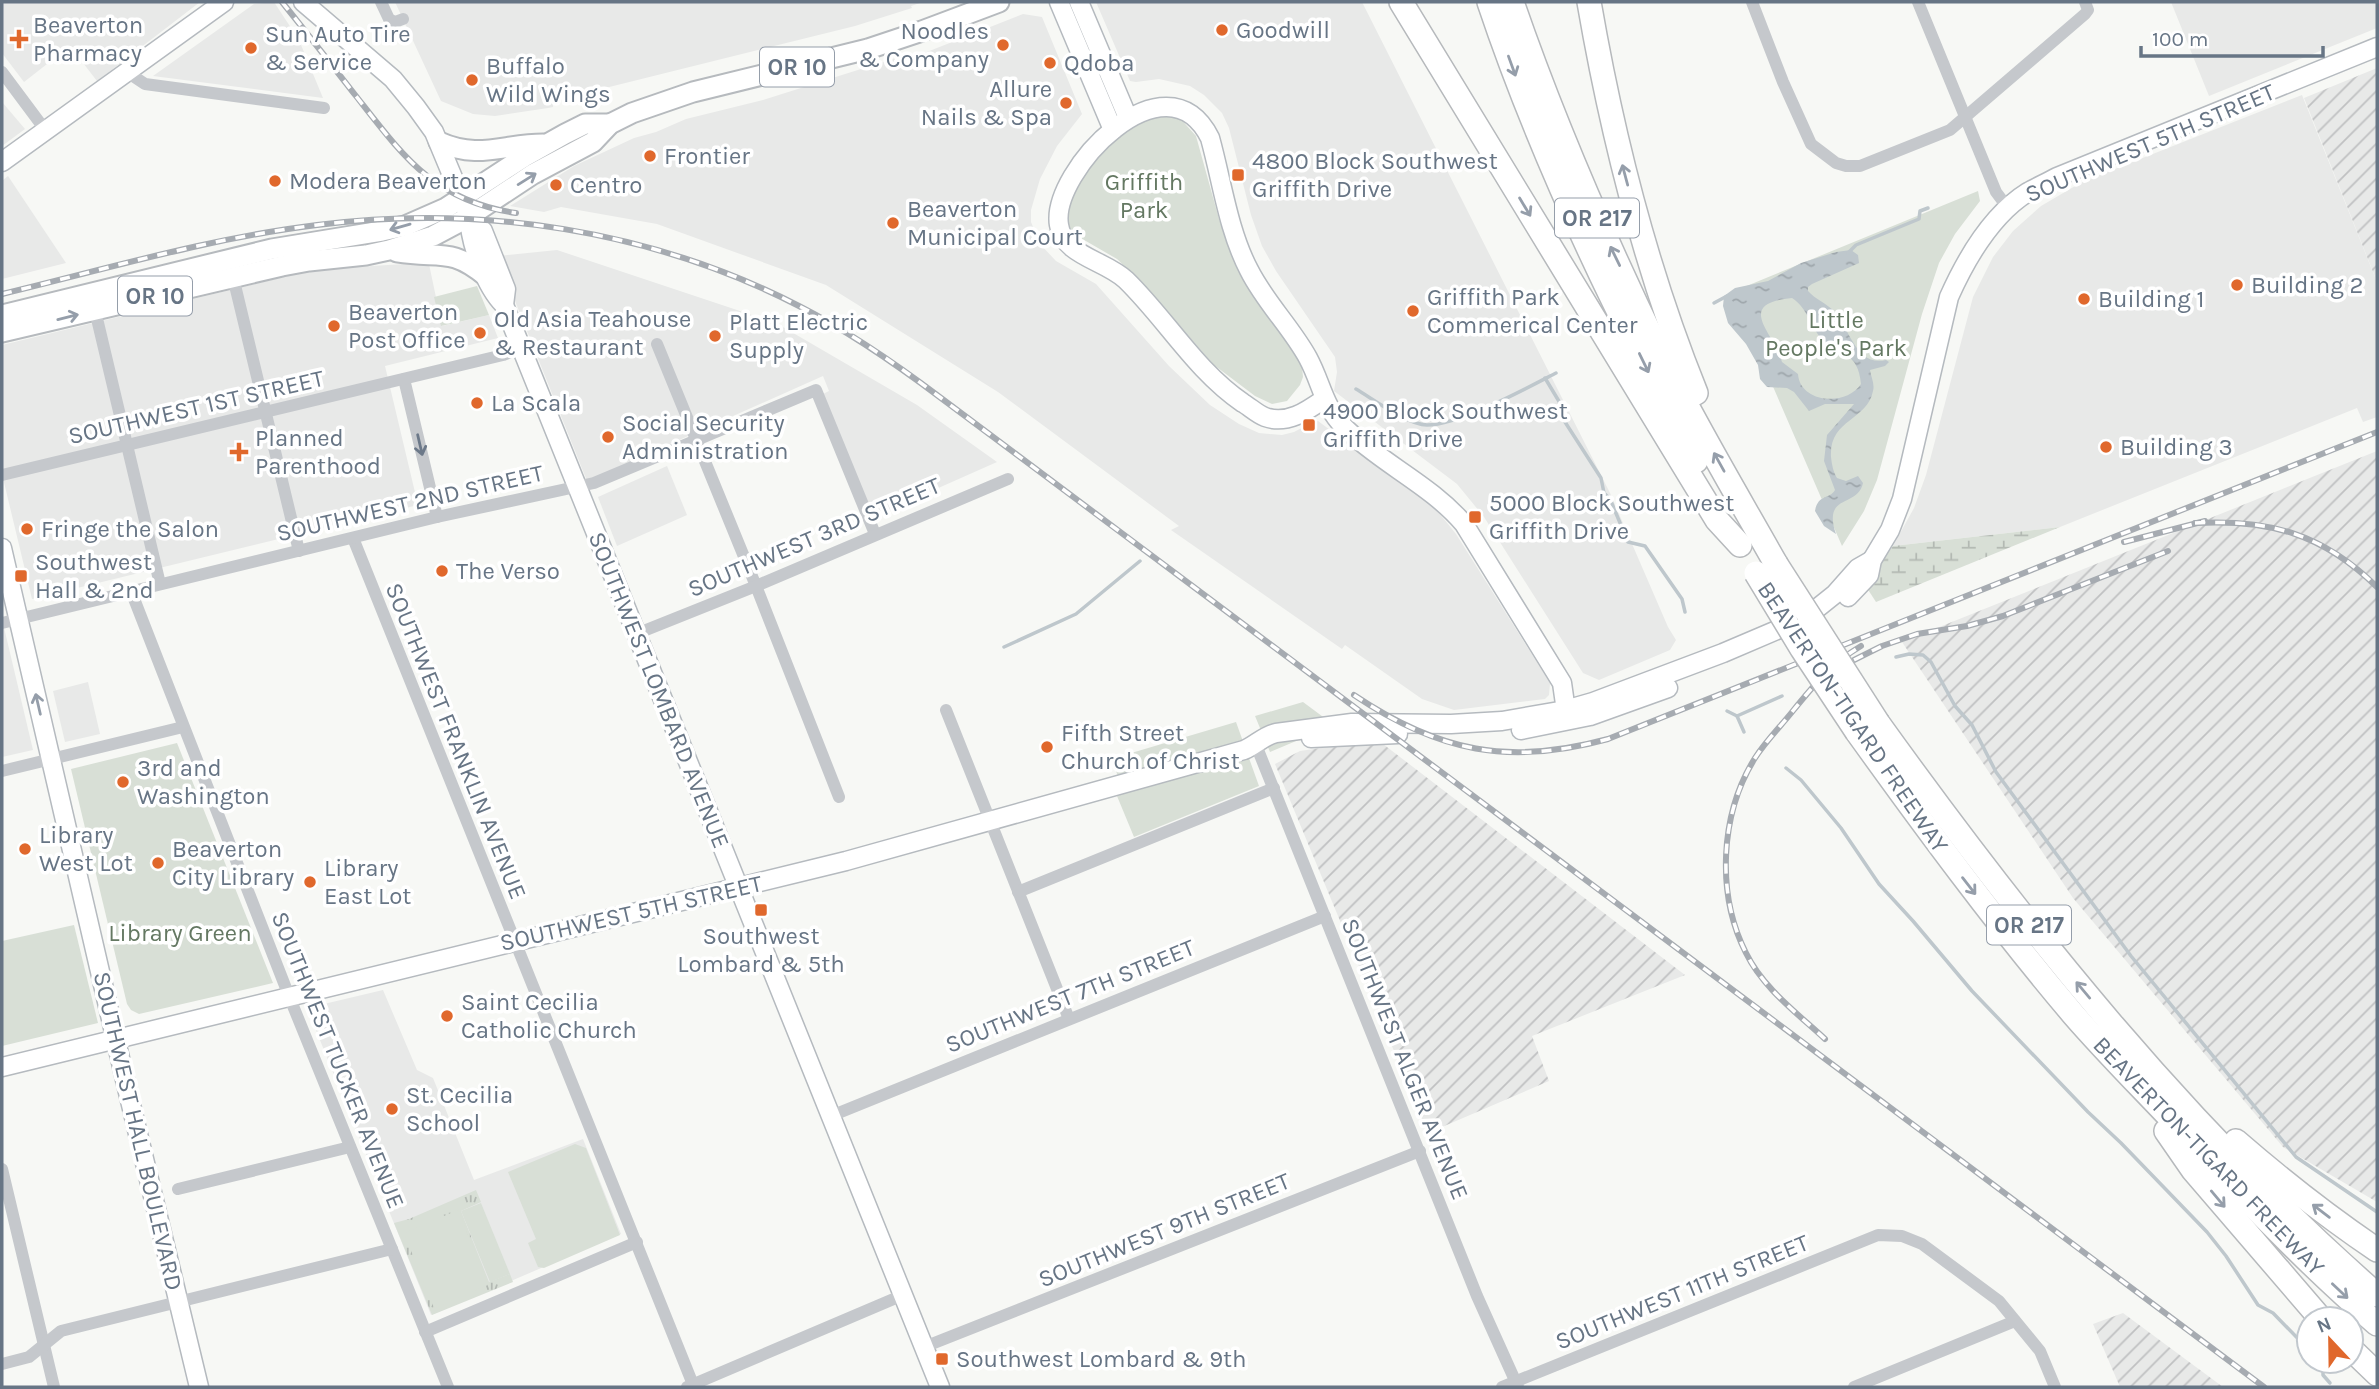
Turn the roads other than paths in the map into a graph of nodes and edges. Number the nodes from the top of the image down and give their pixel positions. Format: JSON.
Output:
{"nodes":[{"id":1,"x":224,"y":2,"type":"edge"},
{"id":2,"x":303,"y":2,"type":"edge"},
{"id":3,"x":381,"y":2,"type":"edge"},
{"id":4,"x":999,"y":2,"type":"edge"},
{"id":5,"x":1059,"y":2,"type":"edge"},
{"id":6,"x":1079,"y":2,"type":"edge"},
{"id":7,"x":1401,"y":2,"type":"edge"},
{"id":8,"x":1489,"y":2,"type":"edge"},
{"id":9,"x":1512,"y":2,"type":"edge"},
{"id":10,"x":1589,"y":2,"type":"edge"},
{"id":11,"x":1752,"y":2,"type":"edge"},
{"id":12,"x":1918,"y":2,"type":"edge"},
{"id":13,"x":2086,"y":6,"type":"edge"},
{"id":14,"x":403,"y":19,"type":"dead end"},
{"id":15,"x":2377,"y":47,"type":"edge"},
{"id":16,"x":2,"y":72,"type":"edge"},
{"id":17,"x":127,"y":72,"type":"junction"},
{"id":18,"x":324,"y":108,"type":"dead end"},
{"id":19,"x":1965,"y":117,"type":"junction"},
{"id":20,"x":1128,"y":118,"type":"junction"},
{"id":21,"x":610,"y":124,"type":"junction"},
{"id":22,"x":46,"y":131,"type":"junction"},
{"id":23,"x":1113,"y":131,"type":"junction"},
{"id":24,"x":439,"y":142,"type":"junction"},
{"id":25,"x":546,"y":144,"type":"junction"},
{"id":26,"x":2,"y":162,"type":"edge"},
{"id":27,"x":461,"y":198,"type":"junction"},
{"id":28,"x":2008,"y":208,"type":"junction"},
{"id":29,"x":469,"y":216,"type":"junction"},
{"id":30,"x":389,"y":250,"type":"junction"},
{"id":31,"x":233,"y":277,"type":"junction"},
{"id":32,"x":487,"y":277,"type":"junction"},
{"id":33,"x":93,"y":302,"type":"junction"},
{"id":34,"x":504,"y":305,"type":"junction"},
{"id":35,"x":2,"y":315,"type":"edge"},
{"id":36,"x":2,"y":332,"type":"edge"},
{"id":37,"x":657,"y":344,"type":"dead end"},
{"id":38,"x":522,"y":348,"type":"junction"},
{"id":39,"x":404,"y":379,"type":"junction"},
{"id":40,"x":1324,"y":399,"type":"junction"},
{"id":41,"x":265,"y":412,"type":"junction"},
{"id":42,"x":1699,"y":427,"type":"junction"},
{"id":43,"x":696,"y":441,"type":"junction"},
{"id":44,"x":126,"y":444,"type":"junction"},
{"id":45,"x":2,"y":475,"type":"edge"},
{"id":46,"x":1008,"y":479,"type":"dead end"},
{"id":47,"x":577,"y":486,"type":"junction"},
{"id":48,"x":437,"y":517,"type":"junction"},
{"id":49,"x":875,"y":534,"type":"junction"},
{"id":50,"x":353,"y":538,"type":"junction"},
{"id":51,"x":1740,"y":545,"type":"junction"},
{"id":52,"x":2,"y":548,"type":"edge"},
{"id":53,"x":299,"y":551,"type":"junction"},
{"id":54,"x":1766,"y":568,"type":"junction"},
{"id":55,"x":160,"y":584,"type":"junction"},
{"id":56,"x":756,"y":586,"type":"junction"},
{"id":57,"x":131,"y":591,"type":"junction"},
{"id":58,"x":10,"y":621,"type":"edge"},
{"id":59,"x":636,"y":634,"type":"junction"},
{"id":60,"x":946,"y":710,"type":"dead end"},
{"id":61,"x":1566,"y":716,"type":"junction"},
{"id":62,"x":183,"y":727,"type":"junction"},
{"id":63,"x":1868,"y":727,"type":"junction"},
{"id":64,"x":1256,"y":745,"type":"junction"},
{"id":65,"x":51,"y":760,"type":"junction"},
{"id":66,"x":2,"y":771,"type":"edge"},
{"id":67,"x":1274,"y":789,"type":"junction"},
{"id":68,"x":839,"y":797,"type":"dead end"},
{"id":69,"x":989,"y":821,"type":"junction"},
{"id":70,"x":739,"y":888,"type":"junction"},
{"id":71,"x":1018,"y":892,"type":"junction"},
{"id":72,"x":1325,"y":916,"type":"junction"},
{"id":73,"x":513,"y":941,"type":"junction"},
{"id":74,"x":289,"y":996,"type":"junction"},
{"id":75,"x":1069,"y":1019,"type":"junction"},
{"id":76,"x":116,"y":1040,"type":"junction"},
{"id":77,"x":2,"y":1067,"type":"edge"},
{"id":78,"x":2155,"y":1102,"type":"junction"},
{"id":79,"x":2194,"y":1114,"type":"junction"},
{"id":80,"x":831,"y":1116,"type":"junction"},
{"id":81,"x":350,"y":1147,"type":"junction"},
{"id":82,"x":1420,"y":1151,"type":"junction"},
{"id":83,"x":2,"y":1170,"type":"edge"},
{"id":84,"x":178,"y":1189,"type":"dead end"},
{"id":85,"x":6,"y":1210,"type":"edge"},
{"id":86,"x":637,"y":1242,"type":"junction"},
{"id":87,"x":392,"y":1249,"type":"junction"},
{"id":88,"x":2377,"y":1250,"type":"edge"},
{"id":89,"x":903,"y":1295,"type":"junction"},
{"id":90,"x":2377,"y":1295,"type":"edge"},
{"id":91,"x":178,"y":1301,"type":"junction"},
{"id":92,"x":2309,"y":1305,"type":"edge"},
{"id":93,"x":2015,"y":1321,"type":"junction"},
{"id":94,"x":2377,"y":1324,"type":"edge"},
{"id":95,"x":425,"y":1332,"type":"junction"},
{"id":96,"x":44,"y":1345,"type":"junction"},
{"id":97,"x":924,"y":1347,"type":"junction"},
{"id":98,"x":2,"y":1364,"type":"edge"},
{"id":99,"x":1517,"y":1384,"type":"edge"},
{"id":100,"x":692,"y":1386,"type":"edge"},
{"id":101,"x":54,"y":1387,"type":"edge"},
{"id":102,"x":199,"y":1387,"type":"edge"},
{"id":103,"x":448,"y":1387,"type":"edge"},
{"id":104,"x":940,"y":1387,"type":"edge"},
{"id":105,"x":1502,"y":1387,"type":"edge"},
{"id":106,"x":1854,"y":1387,"type":"edge"},
{"id":107,"x":2055,"y":1387,"type":"edge"}],
"edges":[{"from":1,"to":17,"type":"street"},
{"from":2,"to":24,"type":"street","name":"SOUTHWEST LOMBARD AVENUE"},
{"from":3,"to":14,"type":"street"},
{"from":4,"to":21,"type":"main road","number":"OR 10"},
{"from":5,"to":23,"type":"street"},
{"from":6,"to":20,"type":"street"},
{"from":7,"to":51,"type":"highway","one_way":true},
{"from":8,"to":51,"type":"highway","name":"BEAVERTON-TIGARD FREEWAY","number":"OR 217","one_way":true},
{"from":42,"to":9,"type":"highway","name":"BEAVERTON-TIGARD FREEWAY","number":"OR 217","one_way":true},
{"from":42,"to":10,"type":"highway","one_way":true},
{"from":11,"to":19,"type":"street"},
{"from":12,"to":19,"type":"street"},
{"from":13,"to":19,"type":"street"},
{"from":15,"to":28,"type":"street","name":"SOUTHWEST 5TH STREET"},
{"from":16,"to":22,"type":"street"},
{"from":17,"to":18,"type":"street"},
{"from":17,"to":22,"type":"street"},
{"from":19,"to":28,"type":"street"},
{"from":20,"to":23,"type":"street"},
{"from":20,"to":40,"type":"street"},
{"from":21,"to":25,"type":"main road","number":"OR 10"},
{"from":29,"to":21,"type":"main road","number":"OR 10","one_way":true},
{"from":22,"to":26,"type":"street"},
{"from":23,"to":40,"type":"street"},
{"from":24,"to":25,"type":"main road"},
{"from":24,"to":27,"type":"street","name":"SOUTHWEST LOMBARD AVENUE"},
{"from":25,"to":27,"type":"main road","number":"OR 10"},
{"from":27,"to":29,"type":"street","name":"SOUTHWEST LOMBARD AVENUE"},
{"from":27,"to":33,"type":"main road","number":"OR 10","one_way":true},
{"from":28,"to":61,"type":"street","name":"SOUTHWEST 5TH STREET"},
{"from":29,"to":30,"type":"main road","number":"OR 10"},
{"from":29,"to":32,"type":"street","name":"SOUTHWEST LOMBARD AVENUE"},
{"from":29,"to":34,"type":"street","name":"SOUTHWEST LOMBARD AVENUE"},
{"from":30,"to":31,"type":"main road","number":"OR 10"},
{"from":30,"to":32,"type":"main road"},
{"from":31,"to":33,"type":"main road","number":"OR 10"},
{"from":31,"to":41,"type":"street"},
{"from":32,"to":34,"type":"street","name":"SOUTHWEST LOMBARD AVENUE"},
{"from":33,"to":35,"type":"main road","number":"OR 10"},
{"from":36,"to":33,"type":"main road","number":"OR 10","one_way":true},
{"from":33,"to":44,"type":"street"},
{"from":34,"to":38,"type":"street","name":"SOUTHWEST LOMBARD AVENUE"},
{"from":37,"to":43,"type":"street"},
{"from":38,"to":39,"type":"street","name":"SOUTHWEST 1ST STREET"},
{"from":38,"to":47,"type":"street","name":"SOUTHWEST LOMBARD AVENUE"},
{"from":39,"to":41,"type":"street","name":"SOUTHWEST 1ST STREET"},
{"from":39,"to":48,"type":"street","one_way":true},
{"from":40,"to":61,"type":"street"},
{"from":41,"to":44,"type":"street","name":"SOUTHWEST 1ST STREET"},
{"from":41,"to":53,"type":"street"},
{"from":54,"to":42,"type":"highway","name":"BEAVERTON-TIGARD FREEWAY","number":"OR 217","one_way":true},
{"from":43,"to":47,"type":"street","name":"SOUTHWEST 2ND STREET"},
{"from":43,"to":49,"type":"street","name":"SOUTHWEST 2ND STREET"},
{"from":43,"to":56,"type":"street"},
{"from":44,"to":45,"type":"street","name":"SOUTHWEST 1ST STREET"},
{"from":44,"to":55,"type":"street"},
{"from":46,"to":49,"type":"street","name":"SOUTHWEST 3RD STREET"},
{"from":47,"to":48,"type":"street","name":"SOUTHWEST 2ND STREET"},
{"from":47,"to":59,"type":"street","name":"SOUTHWEST LOMBARD AVENUE"},
{"from":48,"to":50,"type":"street","name":"SOUTHWEST 2ND STREET"},
{"from":49,"to":56,"type":"street","name":"SOUTHWEST 3RD STREET"},
{"from":50,"to":53,"type":"street","name":"SOUTHWEST 2ND STREET"},
{"from":50,"to":73,"type":"street","name":"SOUTHWEST FRANKLIN AVENUE"},
{"from":51,"to":54,"type":"highway","name":"BEAVERTON-TIGARD FREEWAY","number":"OR 217"},
{"from":52,"to":58,"type":"street","name":"SOUTHWEST HALL BOULEVARD"},
{"from":53,"to":55,"type":"street","name":"SOUTHWEST 2ND STREET"},
{"from":54,"to":63,"type":"highway","name":"BEAVERTON-TIGARD FREEWAY","number":"OR 217","bridge":true},
{"from":55,"to":57,"type":"street","name":"SOUTHWEST 2ND STREET"},
{"from":56,"to":59,"type":"street","name":"SOUTHWEST 3RD STREET"},
{"from":56,"to":68,"type":"street"},
{"from":57,"to":58,"type":"street","name":"SOUTHWEST 2ND STREET"},
{"from":57,"to":62,"type":"street","name":"SOUTHWEST TUCKER AVENUE"},
{"from":65,"to":58,"type":"street","name":"SOUTHWEST HALL BOULEVARD","one_way":true},
{"from":59,"to":70,"type":"street","name":"SOUTHWEST LOMBARD AVENUE"},
{"from":60,"to":69,"type":"street"},
{"from":61,"to":64,"type":"street","name":"SOUTHWEST 5TH STREET"},
{"from":62,"to":65,"type":"street"},
{"from":62,"to":74,"type":"street","name":"SOUTHWEST TUCKER AVENUE"},
{"from":63,"to":78,"type":"highway","name":"BEAVERTON-TIGARD FREEWAY","number":"OR 217","one_way":true},
{"from":79,"to":63,"type":"highway","name":"BEAVERTON-TIGARD FREEWAY","number":"OR 217","one_way":true},
{"from":64,"to":67,"type":"street","name":"SOUTHWEST ALGER AVENUE"},
{"from":64,"to":69,"type":"street","name":"SOUTHWEST 5TH STREET"},
{"from":65,"to":66,"type":"street"},
{"from":65,"to":76,"type":"street","name":"SOUTHWEST HALL BOULEVARD"},
{"from":67,"to":71,"type":"street"},
{"from":67,"to":72,"type":"street","name":"SOUTHWEST ALGER AVENUE"},
{"from":69,"to":70,"type":"street","name":"SOUTHWEST 5TH STREET"},
{"from":69,"to":71,"type":"street"},
{"from":70,"to":73,"type":"street","name":"SOUTHWEST 5TH STREET"},
{"from":70,"to":80,"type":"street","name":"SOUTHWEST LOMBARD AVENUE"},
{"from":71,"to":75,"type":"street"},
{"from":72,"to":75,"type":"street","name":"SOUTHWEST 7TH STREET"},
{"from":72,"to":82,"type":"street","name":"SOUTHWEST ALGER AVENUE"},
{"from":73,"to":74,"type":"street","name":"SOUTHWEST 5TH STREET"},
{"from":73,"to":86,"type":"street","name":"SOUTHWEST FRANKLIN AVENUE"},
{"from":74,"to":76,"type":"street","name":"SOUTHWEST 5TH STREET"},
{"from":74,"to":81,"type":"street","name":"SOUTHWEST TUCKER AVENUE"},
{"from":75,"to":80,"type":"street","name":"SOUTHWEST 7TH STREET"},
{"from":76,"to":77,"type":"street","name":"SOUTHWEST 5TH STREET"},
{"from":76,"to":91,"type":"street","name":"SOUTHWEST HALL BOULEVARD"},
{"from":78,"to":92,"type":"highway","one_way":true},
{"from":78,"to":94,"type":"highway","name":"BEAVERTON-TIGARD FREEWAY","number":"OR 217","one_way":true},
{"from":88,"to":79,"type":"highway","one_way":true},
{"from":79,"to":90,"type":"highway","name":"BEAVERTON-TIGARD FREEWAY","number":"OR 217"},
{"from":80,"to":89,"type":"street","name":"SOUTHWEST LOMBARD AVENUE"},
{"from":81,"to":84,"type":"street"},
{"from":81,"to":87,"type":"street","name":"SOUTHWEST TUCKER AVENUE"},
{"from":82,"to":97,"type":"street","name":"SOUTHWEST 9TH STREET"},
{"from":82,"to":99,"type":"street","name":"SOUTHWEST ALGER AVENUE"},
{"from":83,"to":85,"type":"street"},
{"from":85,"to":96,"type":"street"},
{"from":86,"to":95,"type":"street"},
{"from":86,"to":100,"type":"street","name":"SOUTHWEST FRANKLIN AVENUE"},
{"from":87,"to":91,"type":"street"},
{"from":87,"to":95,"type":"street","name":"SOUTHWEST TUCKER AVENUE"},
{"from":89,"to":97,"type":"street","name":"SOUTHWEST LOMBARD AVENUE"},
{"from":89,"to":100,"type":"street"},
{"from":91,"to":96,"type":"street"},
{"from":91,"to":102,"type":"street","name":"SOUTHWEST HALL BOULEVARD"},
{"from":93,"to":99,"type":"street","name":"SOUTHWEST 11TH STREET"},
{"from":93,"to":106,"type":"street"},
{"from":93,"to":107,"type":"street"},
{"from":95,"to":103,"type":"street","name":"SOUTHWEST TUCKER AVENUE"},
{"from":96,"to":98,"type":"street"},
{"from":96,"to":101,"type":"street"},
{"from":97,"to":104,"type":"street","name":"SOUTHWEST LOMBARD AVENUE"},
{"from":99,"to":105,"type":"street","name":"SOUTHWEST 11TH STREET"}]}
